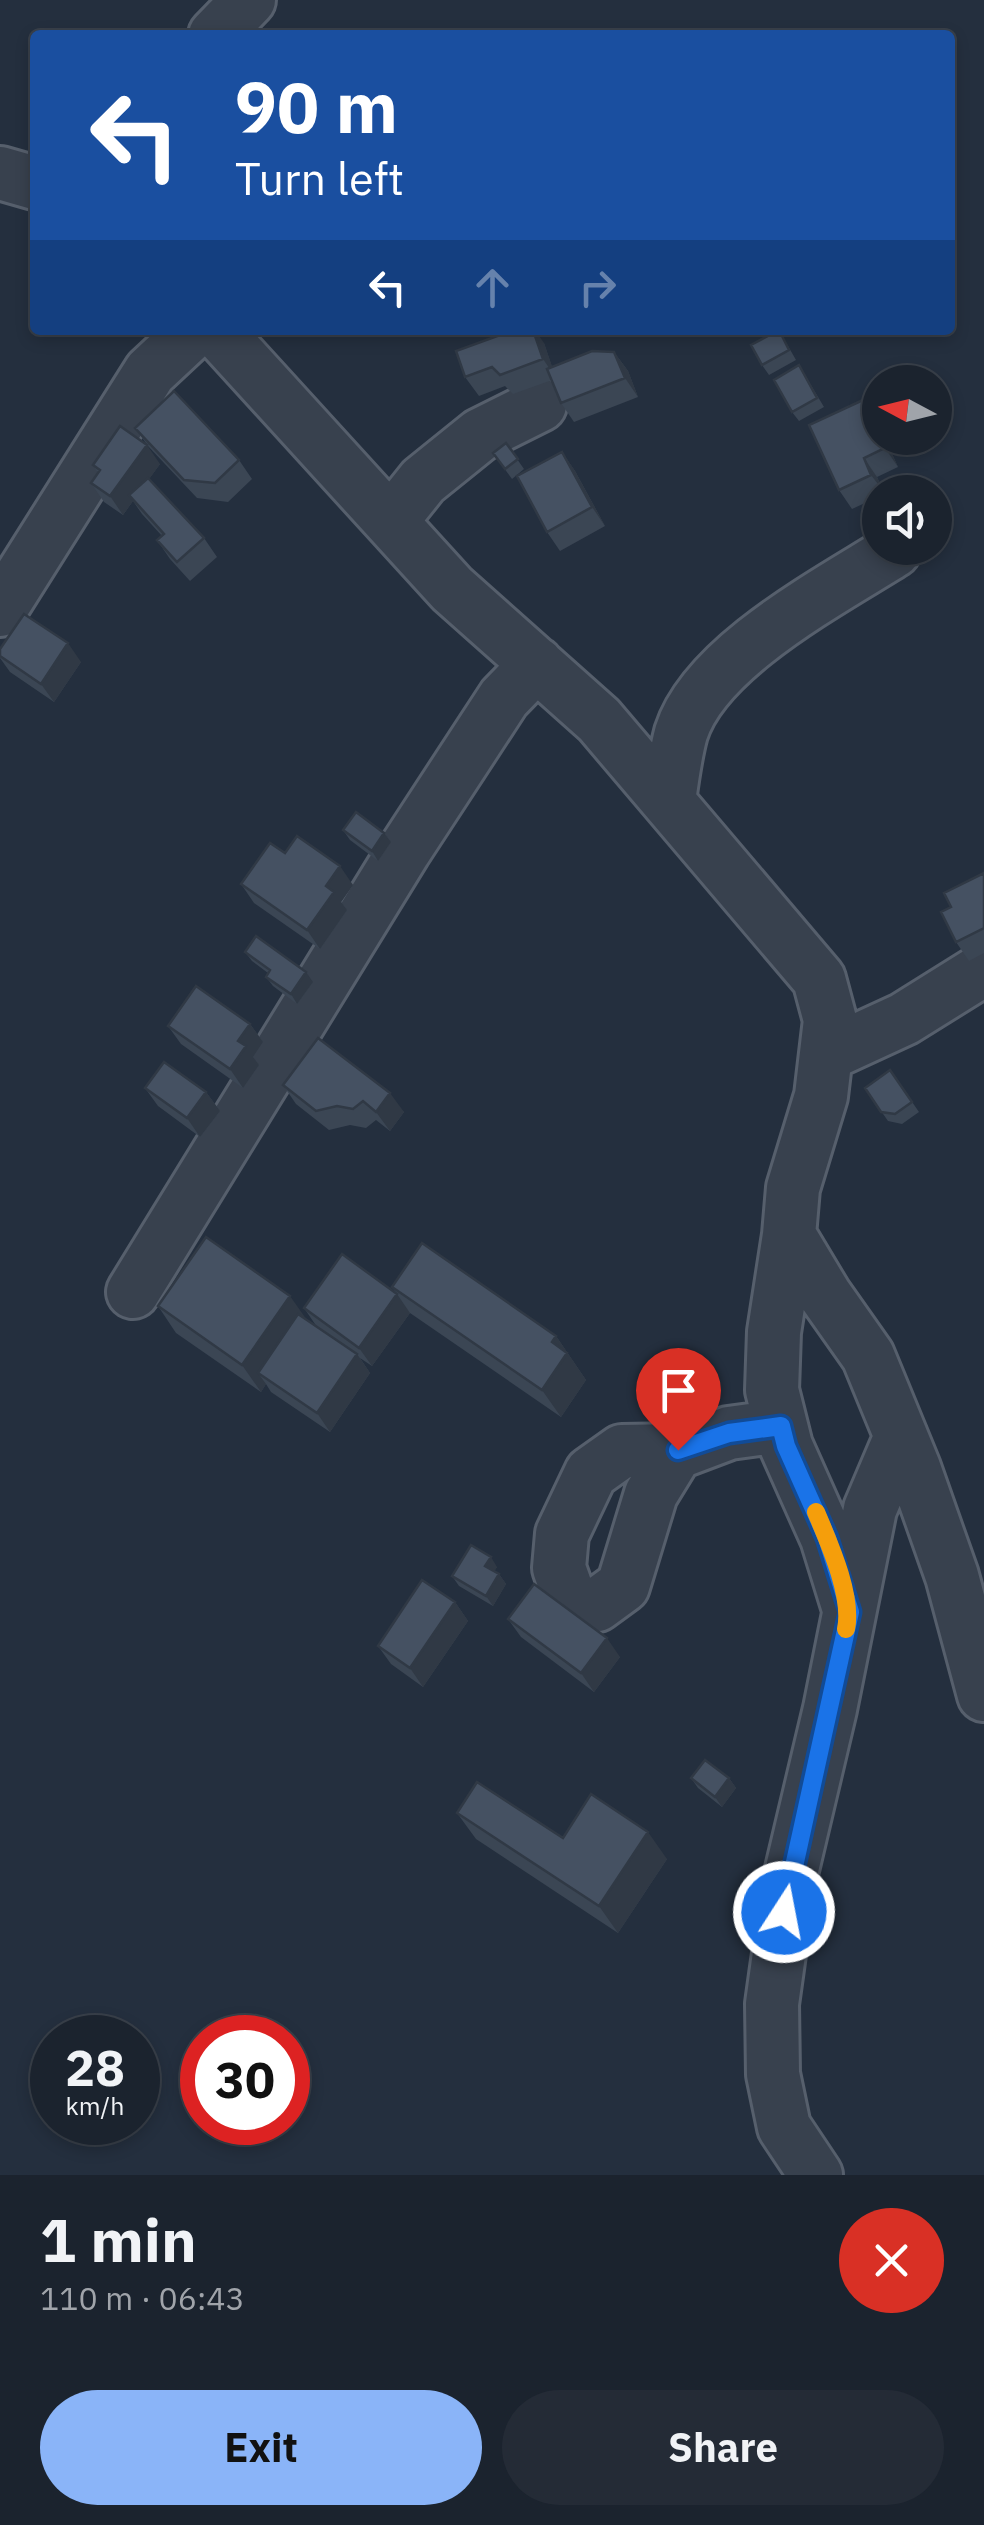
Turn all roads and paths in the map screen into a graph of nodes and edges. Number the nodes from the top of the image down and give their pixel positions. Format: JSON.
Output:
{"nodes":[{"id":1,"x":249,"y":0,"type":"edge"},
{"id":2,"x":220,"y":30,"type":"edge"},
{"id":3,"x":0,"y":172,"type":"edge"},
{"id":4,"x":30,"y":181,"type":"edge"},
{"id":5,"x":190,"y":335,"type":"edge"},
{"id":6,"x":221,"y":335,"type":"edge"},
{"id":7,"x":540,"y":406,"type":"dead end"},
{"id":8,"x":391,"y":521,"type":"junction"},
{"id":9,"x":872,"y":565,"type":"edge"},
{"id":10,"x":0,"y":610,"type":"edge"},
{"id":11,"x":537,"y":664,"type":"junction"},
{"id":12,"x":669,"y":802,"type":"junction"},
{"id":13,"x":984,"y":969,"type":"edge"},
{"id":14,"x":826,"y":1055,"type":"junction"},
{"id":15,"x":789,"y":1235,"type":"junction"},
{"id":16,"x":133,"y":1292,"type":"dead end"},
{"id":17,"x":781,"y":1426,"type":"junction"},
{"id":18,"x":901,"y":1436,"type":"junction"},
{"id":19,"x":678,"y":1450,"type":"dead end"},
{"id":20,"x":850,"y":1612,"type":"junction"},
{"id":21,"x":984,"y":1695,"type":"edge"},
{"id":22,"x":816,"y":2175,"type":"edge"}],
"edges":[{"from":1,"to":2,"type":"street"},
{"from":3,"to":4,"type":"street"},
{"from":5,"to":10,"type":"street"},
{"from":6,"to":8,"type":"street"},
{"from":7,"to":8,"type":"street"},
{"from":8,"to":11,"type":"street"},
{"from":9,"to":12,"type":"street"},
{"from":11,"to":12,"type":"street"},
{"from":11,"to":16,"type":"street"},
{"from":12,"to":14,"type":"street"},
{"from":13,"to":14,"type":"street"},
{"from":14,"to":15,"type":"street"},
{"from":15,"to":17,"type":"street"},
{"from":15,"to":18,"type":"street"},
{"from":17,"to":19,"type":"street"},
{"from":17,"to":20,"type":"street"},
{"from":18,"to":20,"type":"street"},
{"from":18,"to":21,"type":"street"},
{"from":20,"to":22,"type":"street"}]}
